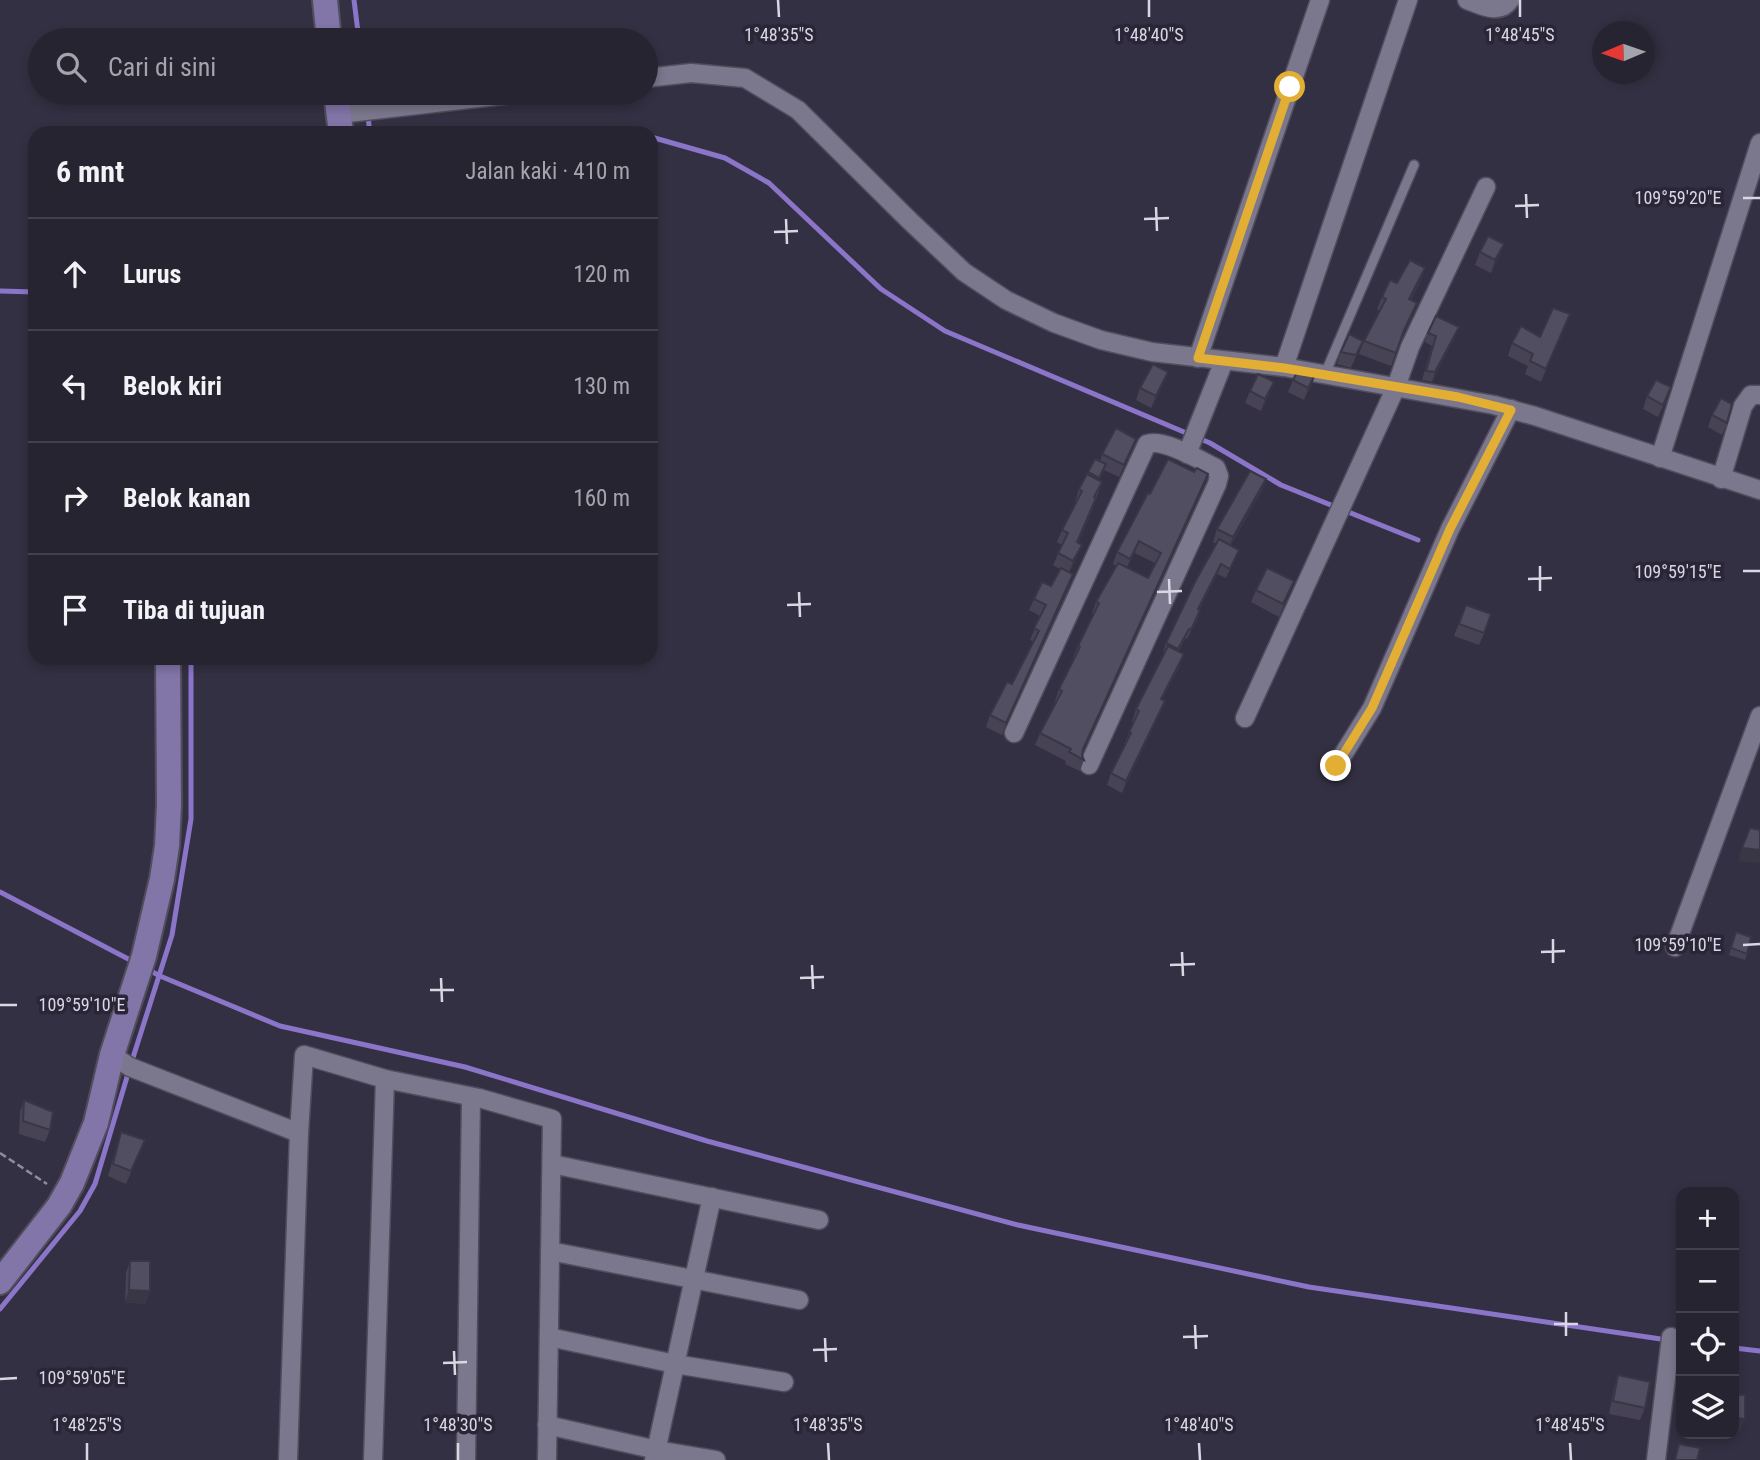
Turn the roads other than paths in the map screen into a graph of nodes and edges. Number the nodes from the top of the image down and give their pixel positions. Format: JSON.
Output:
{"nodes":[{"id":1,"x":325,"y":0,"type":"edge"},
{"id":2,"x":1320,"y":0,"type":"edge"},
{"id":3,"x":1408,"y":0,"type":"edge"},
{"id":4,"x":1466,"y":0,"type":"edge"},
{"id":5,"x":1510,"y":0,"type":"edge"},
{"id":6,"x":328,"y":28,"type":"edge"},
{"id":7,"x":658,"y":77,"type":"edge"},
{"id":8,"x":418,"y":105,"type":"edge"},
{"id":9,"x":342,"y":113,"type":"edge"},
{"id":10,"x":1760,"y":143,"type":"edge"},
{"id":11,"x":1414,"y":165,"type":"dead end"},
{"id":12,"x":1486,"y":187,"type":"dead end"},
{"id":13,"x":1198,"y":358,"type":"junction"},
{"id":14,"x":1224,"y":361,"type":"junction"},
{"id":15,"x":1284,"y":368,"type":"junction"},
{"id":16,"x":1325,"y":374,"type":"junction"},
{"id":17,"x":1396,"y":387,"type":"junction"},
{"id":18,"x":1760,"y":395,"type":"edge"},
{"id":19,"x":1511,"y":410,"type":"junction"},
{"id":20,"x":1187,"y":454,"type":"junction"},
{"id":21,"x":1660,"y":458,"type":"junction"},
{"id":22,"x":1721,"y":479,"type":"junction"},
{"id":23,"x":1760,"y":490,"type":"edge"},
{"id":24,"x":168,"y":665,"type":"edge"},
{"id":25,"x":1760,"y":716,"type":"edge"},
{"id":26,"x":1245,"y":718,"type":"dead end"},
{"id":27,"x":1014,"y":733,"type":"dead end"},
{"id":28,"x":1088,"y":765,"type":"dead end"},
{"id":29,"x":1336,"y":766,"type":"dead end"},
{"id":30,"x":1675,"y":947,"type":"dead end"},
{"id":31,"x":111,"y":1055,"type":"junction"},
{"id":32,"x":385,"y":1079,"type":"junction"},
{"id":33,"x":471,"y":1097,"type":"junction"},
{"id":34,"x":299,"y":1133,"type":"junction"},
{"id":35,"x":552,"y":1164,"type":"junction"},
{"id":36,"x":712,"y":1197,"type":"junction"},
{"id":37,"x":819,"y":1220,"type":"dead end"},
{"id":38,"x":550,"y":1251,"type":"junction"},
{"id":39,"x":694,"y":1278,"type":"junction"},
{"id":40,"x":0,"y":1282,"type":"edge"},
{"id":41,"x":799,"y":1300,"type":"dead end"},
{"id":42,"x":549,"y":1337,"type":"junction"},
{"id":43,"x":1671,"y":1337,"type":"dead end"},
{"id":44,"x":675,"y":1364,"type":"junction"},
{"id":45,"x":783,"y":1382,"type":"dead end"},
{"id":46,"x":547,"y":1425,"type":"junction"},
{"id":47,"x":655,"y":1455,"type":"edge"},
{"id":48,"x":288,"y":1460,"type":"edge"},
{"id":49,"x":373,"y":1460,"type":"edge"},
{"id":50,"x":466,"y":1460,"type":"edge"},
{"id":51,"x":547,"y":1460,"type":"edge"},
{"id":52,"x":716,"y":1460,"type":"edge"},
{"id":53,"x":1656,"y":1460,"type":"edge"}],
"edges":[{"from":1,"to":6,"type":"street"},
{"from":2,"to":13,"type":"street"},
{"from":3,"to":15,"type":"street"},
{"from":4,"to":5,"type":"street"},
{"from":7,"to":13,"type":"street"},
{"from":8,"to":9,"type":"street"},
{"from":10,"to":21,"type":"street"},
{"from":11,"to":16,"type":"lane"},
{"from":12,"to":17,"type":"street"},
{"from":13,"to":14,"type":"street"},
{"from":14,"to":15,"type":"street"},
{"from":14,"to":20,"type":"street"},
{"from":15,"to":16,"type":"street"},
{"from":16,"to":17,"type":"street"},
{"from":17,"to":19,"type":"street"},
{"from":17,"to":26,"type":"street"},
{"from":18,"to":22,"type":"street"},
{"from":19,"to":21,"type":"street"},
{"from":19,"to":29,"type":"street"},
{"from":20,"to":27,"type":"street"},
{"from":20,"to":28,"type":"street"},
{"from":21,"to":22,"type":"street"},
{"from":22,"to":23,"type":"street"},
{"from":24,"to":31,"type":"street"},
{"from":25,"to":30,"type":"street"},
{"from":31,"to":34,"type":"street"},
{"from":31,"to":40,"type":"street"},
{"from":32,"to":33,"type":"street"},
{"from":32,"to":34,"type":"street"},
{"from":32,"to":49,"type":"street"},
{"from":33,"to":35,"type":"street"},
{"from":33,"to":50,"type":"street"},
{"from":34,"to":48,"type":"street"},
{"from":35,"to":36,"type":"street"},
{"from":35,"to":38,"type":"street"},
{"from":36,"to":37,"type":"street"},
{"from":36,"to":39,"type":"street"},
{"from":38,"to":39,"type":"street"},
{"from":38,"to":42,"type":"street"},
{"from":39,"to":41,"type":"street"},
{"from":39,"to":44,"type":"street"},
{"from":42,"to":44,"type":"street"},
{"from":42,"to":46,"type":"street"},
{"from":43,"to":53,"type":"street"},
{"from":44,"to":45,"type":"street"},
{"from":44,"to":47,"type":"street"},
{"from":46,"to":47,"type":"street"},
{"from":46,"to":51,"type":"street"},
{"from":47,"to":52,"type":"street"}]}
